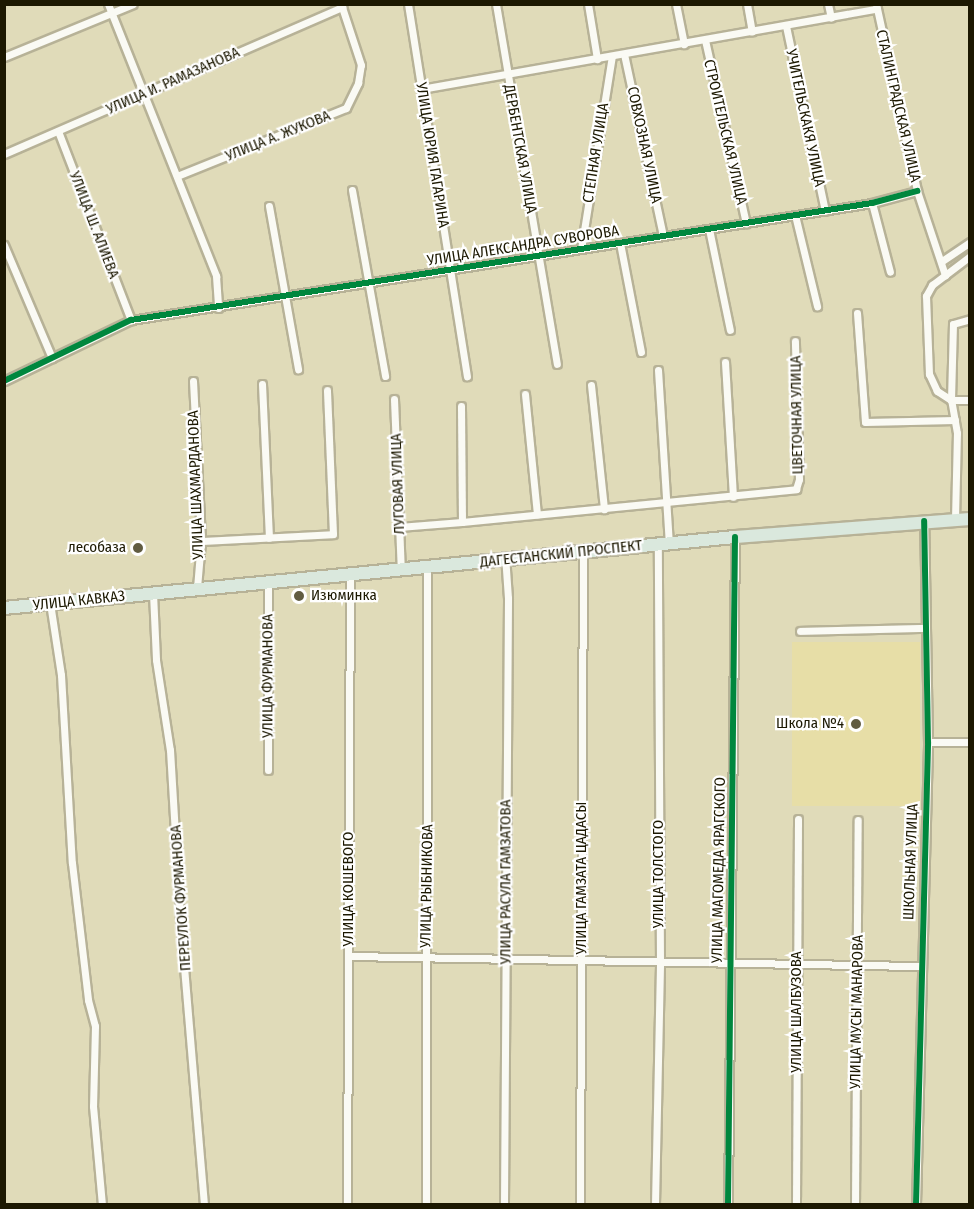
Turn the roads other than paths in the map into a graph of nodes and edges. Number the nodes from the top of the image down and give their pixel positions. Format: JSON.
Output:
{"nodes":[{"id":1,"x":108,"y":4,"type":"edge"},
{"id":2,"x":133,"y":4,"type":"edge"},
{"id":3,"x":408,"y":4,"type":"edge"},
{"id":4,"x":496,"y":4,"type":"edge"},
{"id":5,"x":588,"y":4,"type":"edge"},
{"id":6,"x":676,"y":4,"type":"edge"},
{"id":7,"x":747,"y":4,"type":"edge"},
{"id":8,"x":828,"y":4,"type":"edge"},
{"id":9,"x":342,"y":6,"type":"edge"},
{"id":10,"x":876,"y":7,"type":"edge"},
{"id":11,"x":112,"y":13,"type":"junction"},
{"id":12,"x":831,"y":18,"type":"junction"},
{"id":13,"x":786,"y":26,"type":"junction"},
{"id":14,"x":752,"y":32,"type":"junction"},
{"id":15,"x":705,"y":40,"type":"junction"},
{"id":16,"x":684,"y":44,"type":"junction"},
{"id":17,"x":624,"y":54,"type":"junction"},
{"id":18,"x":612,"y":56,"type":"junction"},
{"id":19,"x":4,"y":57,"type":"edge"},
{"id":20,"x":597,"y":59,"type":"junction"},
{"id":21,"x":508,"y":74,"type":"junction"},
{"id":22,"x":421,"y":89,"type":"junction"},
{"id":23,"x":144,"y":93,"type":"junction"},
{"id":24,"x":58,"y":131,"type":"junction"},
{"id":25,"x":4,"y":154,"type":"edge"},
{"id":26,"x":177,"y":176,"type":"junction"},
{"id":27,"x":352,"y":190,"type":"dead end"},
{"id":28,"x":917,"y":191,"type":"junction"},
{"id":29,"x":872,"y":203,"type":"junction"},
{"id":30,"x":269,"y":206,"type":"dead end"},
{"id":31,"x":825,"y":211,"type":"junction"},
{"id":32,"x":795,"y":215,"type":"junction"},
{"id":33,"x":746,"y":223,"type":"junction"},
{"id":34,"x":709,"y":229,"type":"junction"},
{"id":35,"x":663,"y":236,"type":"junction"},
{"id":36,"x":969,"y":242,"type":"edge"},
{"id":37,"x":620,"y":243,"type":"junction"},
{"id":38,"x":4,"y":245,"type":"edge"},
{"id":39,"x":581,"y":249,"type":"junction"},
{"id":40,"x":539,"y":256,"type":"junction"},
{"id":41,"x":969,"y":256,"type":"edge"},
{"id":42,"x":942,"y":261,"type":"junction"},
{"id":43,"x":450,"y":270,"type":"junction"},
{"id":44,"x":890,"y":272,"type":"dead end"},
{"id":45,"x":945,"y":275,"type":"junction"},
{"id":46,"x":369,"y":283,"type":"junction"},
{"id":47,"x":285,"y":296,"type":"junction"},
{"id":48,"x":817,"y":306,"type":"dead end"},
{"id":49,"x":218,"y":308,"type":"junction"},
{"id":50,"x":857,"y":314,"type":"dead end"},
{"id":51,"x":969,"y":319,"type":"edge"},
{"id":52,"x":131,"y":320,"type":"junction"},
{"id":53,"x":730,"y":330,"type":"dead end"},
{"id":54,"x":795,"y":341,"type":"dead end"},
{"id":55,"x":641,"y":352,"type":"dead end"},
{"id":56,"x":52,"y":358,"type":"junction"},
{"id":57,"x":725,"y":362,"type":"dead end"},
{"id":58,"x":557,"y":364,"type":"dead end"},
{"id":59,"x":298,"y":369,"type":"dead end"},
{"id":60,"x":658,"y":370,"type":"dead end"},
{"id":61,"x":385,"y":376,"type":"dead end"},
{"id":62,"x":467,"y":376,"type":"dead end"},
{"id":63,"x":4,"y":381,"type":"edge"},
{"id":64,"x":193,"y":381,"type":"dead end"},
{"id":65,"x":262,"y":384,"type":"dead end"},
{"id":66,"x":591,"y":385,"type":"dead end"},
{"id":67,"x":327,"y":390,"type":"dead end"},
{"id":68,"x":525,"y":394,"type":"dead end"},
{"id":69,"x":394,"y":399,"type":"dead end"},
{"id":70,"x":951,"y":400,"type":"junction"},
{"id":71,"x":969,"y":400,"type":"edge"},
{"id":72,"x":461,"y":406,"type":"dead end"},
{"id":73,"x":955,"y":420,"type":"junction"},
{"id":74,"x":733,"y":497,"type":"junction"},
{"id":75,"x":666,"y":504,"type":"junction"},
{"id":76,"x":604,"y":510,"type":"junction"},
{"id":77,"x":537,"y":514,"type":"junction"},
{"id":78,"x":969,"y":519,"type":"edge"},
{"id":79,"x":955,"y":520,"type":"junction"},
{"id":80,"x":924,"y":521,"type":"junction"},
{"id":81,"x":462,"y":522,"type":"junction"},
{"id":82,"x":399,"y":527,"type":"junction"},
{"id":83,"x":735,"y":537,"type":"junction"},
{"id":84,"x":269,"y":538,"type":"junction"},
{"id":85,"x":201,"y":542,"type":"junction"},
{"id":86,"x":663,"y":543,"type":"junction"},
{"id":87,"x":584,"y":551,"type":"junction"},
{"id":88,"x":505,"y":559,"type":"junction"},
{"id":89,"x":427,"y":567,"type":"junction"},
{"id":90,"x":400,"y":570,"type":"junction"},
{"id":91,"x":350,"y":574,"type":"junction"},
{"id":92,"x":268,"y":581,"type":"junction"},
{"id":93,"x":197,"y":588,"type":"junction"},
{"id":94,"x":153,"y":593,"type":"junction"},
{"id":95,"x":51,"y":603,"type":"junction"},
{"id":96,"x":4,"y":608,"type":"edge"},
{"id":97,"x":926,"y":628,"type":"junction"},
{"id":98,"x":800,"y":632,"type":"dead end"},
{"id":99,"x":928,"y":742,"type":"junction"},
{"id":100,"x":969,"y":742,"type":"edge"},
{"id":101,"x":268,"y":770,"type":"dead end"},
{"id":102,"x":798,"y":819,"type":"dead end"},
{"id":103,"x":858,"y":820,"type":"dead end"},
{"id":104,"x":349,"y":956,"type":"junction"},
{"id":105,"x":426,"y":958,"type":"junction"},
{"id":106,"x":506,"y":959,"type":"junction"},
{"id":107,"x":581,"y":960,"type":"junction"},
{"id":108,"x":660,"y":962,"type":"junction"},
{"id":109,"x":730,"y":963,"type":"junction"},
{"id":110,"x":797,"y":964,"type":"junction"},
{"id":111,"x":858,"y":965,"type":"junction"},
{"id":112,"x":920,"y":966,"type":"junction"},
{"id":113,"x":102,"y":1204,"type":"edge"},
{"id":114,"x":204,"y":1204,"type":"edge"},
{"id":115,"x":347,"y":1204,"type":"edge"},
{"id":116,"x":426,"y":1204,"type":"edge"},
{"id":117,"x":504,"y":1204,"type":"edge"},
{"id":118,"x":580,"y":1204,"type":"edge"},
{"id":119,"x":655,"y":1204,"type":"edge"},
{"id":120,"x":728,"y":1204,"type":"edge"},
{"id":121,"x":796,"y":1204,"type":"edge"},
{"id":122,"x":855,"y":1204,"type":"edge"},
{"id":123,"x":916,"y":1204,"type":"edge"}],
"edges":[{"from":1,"to":11,"type":"street"},
{"from":2,"to":11,"type":"street"},
{"from":3,"to":22,"type":"street","name":"УЛИЦА ЮРИЯ ГАГАРИНА"},
{"from":4,"to":21,"type":"street","name":"ДЕРБЕНТСКАЯ УЛИЦА"},
{"from":5,"to":20,"type":"street"},
{"from":6,"to":16,"type":"street"},
{"from":7,"to":14,"type":"street"},
{"from":8,"to":12,"type":"street"},
{"from":9,"to":23,"type":"street","name":"УЛИЦА И. РАМАЗАНОВА"},
{"from":9,"to":26,"type":"street","name":"УЛИЦА А. ЖУКОВА"},
{"from":10,"to":12,"type":"street"},
{"from":10,"to":28,"type":"street","name":"СТАЛИНГРАДСКАЯ УЛИЦА"},
{"from":11,"to":19,"type":"street"},
{"from":11,"to":23,"type":"street"},
{"from":12,"to":13,"type":"street"},
{"from":13,"to":14,"type":"street"},
{"from":13,"to":31,"type":"street","name":"УЧИТЕЛЬСКАКЯ УЛИЦА"},
{"from":14,"to":15,"type":"street"},
{"from":15,"to":16,"type":"street"},
{"from":15,"to":33,"type":"street","name":"СТРОИТЕЛЬСКАЯ УЛИЦА"},
{"from":16,"to":17,"type":"street"},
{"from":17,"to":18,"type":"street"},
{"from":17,"to":35,"type":"street","name":"СОВХОЗНАЯ УЛИЦА"},
{"from":18,"to":20,"type":"street"},
{"from":18,"to":39,"type":"street","name":"СТЕПНАЯ УЛИЦА"},
{"from":20,"to":21,"type":"street"},
{"from":21,"to":22,"type":"street"},
{"from":21,"to":40,"type":"street","name":"ДЕРБЕНТСКАЯ УЛИЦА"},
{"from":22,"to":43,"type":"street","name":"УЛИЦА ЮРИЯ ГАГАРИНА"},
{"from":23,"to":24,"type":"street","name":"УЛИЦА И. РАМАЗАНОВА"},
{"from":23,"to":26,"type":"street"},
{"from":24,"to":25,"type":"street","name":"УЛИЦА И. РАМАЗАНОВА"},
{"from":24,"to":52,"type":"street","name":"УЛИЦА Ш. АЛИЕВА"},
{"from":26,"to":49,"type":"street"},
{"from":27,"to":46,"type":"street"},
{"from":28,"to":29,"type":"street","name":"УЛИЦА АЛЕКСАНДРА СУВОРОВА"},
{"from":28,"to":42,"type":"street","name":"СТАЛИНГРАДСКАЯ УЛИЦА"},
{"from":29,"to":31,"type":"street","name":"УЛИЦА АЛЕКСАНДРА СУВОРОВА"},
{"from":29,"to":44,"type":"street"},
{"from":30,"to":47,"type":"street"},
{"from":31,"to":32,"type":"street","name":"УЛИЦА АЛЕКСАНДРА СУВОРОВА"},
{"from":32,"to":33,"type":"street","name":"УЛИЦА АЛЕКСАНДРА СУВОРОВА"},
{"from":32,"to":48,"type":"street"},
{"from":33,"to":34,"type":"street","name":"УЛИЦА АЛЕКСАНДРА СУВОРОВА"},
{"from":34,"to":35,"type":"street","name":"УЛИЦА АЛЕКСАНДРА СУВОРОВА"},
{"from":34,"to":53,"type":"street"},
{"from":35,"to":37,"type":"street","name":"УЛИЦА АЛЕКСАНДРА СУВОРОВА"},
{"from":36,"to":42,"type":"street"},
{"from":37,"to":39,"type":"street","name":"УЛИЦА АЛЕКСАНДРА СУВОРОВА"},
{"from":37,"to":55,"type":"street"},
{"from":38,"to":56,"type":"street"},
{"from":39,"to":40,"type":"street","name":"УЛИЦА АЛЕКСАНДРА СУВОРОВА"},
{"from":40,"to":43,"type":"street","name":"УЛИЦА АЛЕКСАНДРА СУВОРОВА"},
{"from":40,"to":58,"type":"street","name":"ДЕРБЕНТСКАЯ УЛИЦА"},
{"from":41,"to":45,"type":"street"},
{"from":42,"to":45,"type":"street","name":"СТАЛИНГРАДСКАЯ УЛИЦА"},
{"from":43,"to":46,"type":"street","name":"УЛИЦА АЛЕКСАНДРА СУВОРОВА"},
{"from":43,"to":62,"type":"street","name":"УЛИЦА ЮРИЯ ГАГАРИНА"},
{"from":45,"to":70,"type":"street"},
{"from":46,"to":47,"type":"street","name":"УЛИЦА АЛЕКСАНДРА СУВОРОВА"},
{"from":46,"to":61,"type":"street"},
{"from":47,"to":49,"type":"street","name":"УЛИЦА АЛЕКСАНДРА СУВОРОВА"},
{"from":47,"to":59,"type":"street"},
{"from":49,"to":52,"type":"street","name":"УЛИЦА АЛЕКСАНДРА СУВОРОВА"},
{"from":50,"to":73,"type":"street"},
{"from":51,"to":70,"type":"street"},
{"from":52,"to":56,"type":"street","name":"УЛИЦА АЛЕКСАНДРА СУВОРОВА"},
{"from":54,"to":74,"type":"street","name":"ЦВЕТОЧНАЯ УЛИЦА"},
{"from":56,"to":63,"type":"street","name":"УЛИЦА АЛЕКСАНДРА СУВОРОВА"},
{"from":57,"to":74,"type":"street"},
{"from":60,"to":75,"type":"street","name":"УЛИЦА ТОЛСТОГО"},
{"from":64,"to":85,"type":"street","name":"УЛИЦА ШАХМАРДАНОВА"},
{"from":65,"to":84,"type":"street"},
{"from":66,"to":76,"type":"street"},
{"from":67,"to":84,"type":"street"},
{"from":68,"to":77,"type":"street"},
{"from":69,"to":82,"type":"street","name":"ЛУГОВАЯ УЛИЦА"},
{"from":70,"to":71,"type":"street"},
{"from":70,"to":73,"type":"street"},
{"from":72,"to":81,"type":"street"},
{"from":73,"to":79,"type":"street"},
{"from":74,"to":75,"type":"street"},
{"from":75,"to":76,"type":"street"},
{"from":75,"to":86,"type":"street","name":"УЛИЦА ТОЛСТОГО"},
{"from":76,"to":77,"type":"street"},
{"from":77,"to":81,"type":"street"},
{"from":78,"to":79,"type":"highway","name":"ДАГЕСТАНСКИЙ ПРОСПЕКТ"},
{"from":79,"to":80,"type":"highway","name":"ДАГЕСТАНСКИЙ ПРОСПЕКТ"},
{"from":80,"to":83,"type":"highway","name":"ДАГЕСТАНСКИЙ ПРОСПЕКТ"},
{"from":80,"to":97,"type":"street","name":"ШКОЛЬНАЯ УЛИЦА"},
{"from":81,"to":82,"type":"street"},
{"from":82,"to":90,"type":"street","name":"ЛУГОВАЯ УЛИЦА"},
{"from":83,"to":86,"type":"highway","name":"ДАГЕСТАНСКИЙ ПРОСПЕКТ"},
{"from":83,"to":109,"type":"street","name":"УЛИЦА МАГОМЕДА ЯРАГСКОГО"},
{"from":84,"to":85,"type":"street"},
{"from":85,"to":93,"type":"street","name":"УЛИЦА ШАХМАРДАНОВА"},
{"from":86,"to":87,"type":"highway","name":"ДАГЕСТАНСКИЙ ПРОСПЕКТ"},
{"from":86,"to":108,"type":"street","name":"УЛИЦА ТОЛСТОГО"},
{"from":87,"to":88,"type":"highway","name":"ДАГЕСТАНСКИЙ ПРОСПЕКТ"},
{"from":87,"to":107,"type":"street","name":"УЛИЦА ГАМЗАТА ЦАДАСЫ"},
{"from":88,"to":89,"type":"highway","name":"ДАГЕСТАНСКИЙ ПРОСПЕКТ"},
{"from":88,"to":106,"type":"street","name":"УЛИЦА РАСУЛА ГАМЗАТОВА"},
{"from":89,"to":90,"type":"highway","name":"ДАГЕСТАНСКИЙ ПРОСПЕКТ"},
{"from":89,"to":105,"type":"street","name":"УЛИЦА РЫБНИКОВА"},
{"from":90,"to":91,"type":"highway","name":"ДАГЕСТАНСКИЙ ПРОСПЕКТ"},
{"from":91,"to":92,"type":"highway","name":"ДАГЕСТАНСКИЙ ПРОСПЕКТ"},
{"from":91,"to":104,"type":"street","name":"УЛИЦА КОШЕВОГО"},
{"from":92,"to":93,"type":"highway","name":"ДАГЕСТАНСКИЙ ПРОСПЕКТ"},
{"from":92,"to":101,"type":"street","name":"УЛИЦА ФУРМАНОВА"},
{"from":93,"to":94,"type":"highway","name":"ДАГЕСТАНСКИЙ ПРОСПЕКТ"},
{"from":94,"to":95,"type":"highway","name":"УЛИЦА КАВКАЗ"},
{"from":94,"to":114,"type":"street","name":"ПЕРЕУЛОК ФУРМАНОВА"},
{"from":95,"to":96,"type":"highway","name":"УЛИЦА КАВКАЗ"},
{"from":95,"to":113,"type":"street"},
{"from":97,"to":98,"type":"street"},
{"from":97,"to":99,"type":"street","name":"ШКОЛЬНАЯ УЛИЦА"},
{"from":99,"to":100,"type":"street"},
{"from":99,"to":112,"type":"street","name":"ШКОЛЬНАЯ УЛИЦА"},
{"from":102,"to":110,"type":"street","name":"УЛИЦА ШАЛБУЗОВА"},
{"from":103,"to":111,"type":"street","name":"УЛИЦА МУСЫ МАНАРОВА"},
{"from":104,"to":105,"type":"street"},
{"from":104,"to":115,"type":"street","name":"УЛИЦА КОШЕВОГО"},
{"from":105,"to":106,"type":"street"},
{"from":105,"to":116,"type":"street","name":"УЛИЦА РЫБНИКОВА"},
{"from":106,"to":107,"type":"street"},
{"from":106,"to":117,"type":"street","name":"УЛИЦА РАСУЛА ГАМЗАТОВА"},
{"from":107,"to":108,"type":"street"},
{"from":107,"to":118,"type":"street","name":"УЛИЦА ГАМЗАТА ЦАДАСЫ"},
{"from":108,"to":109,"type":"street"},
{"from":108,"to":119,"type":"street","name":"УЛИЦА ТОЛСТОГО"},
{"from":109,"to":110,"type":"street"},
{"from":109,"to":120,"type":"street","name":"УЛИЦА МАГОМЕДА ЯРАГСКОГО"},
{"from":110,"to":111,"type":"street"},
{"from":110,"to":121,"type":"street","name":"УЛИЦА ШАЛБУЗОВА"},
{"from":111,"to":112,"type":"street"},
{"from":111,"to":122,"type":"street","name":"УЛИЦА МУСЫ МАНАРОВА"},
{"from":112,"to":123,"type":"street","name":"ШКОЛЬНАЯ УЛИЦА"}]}
